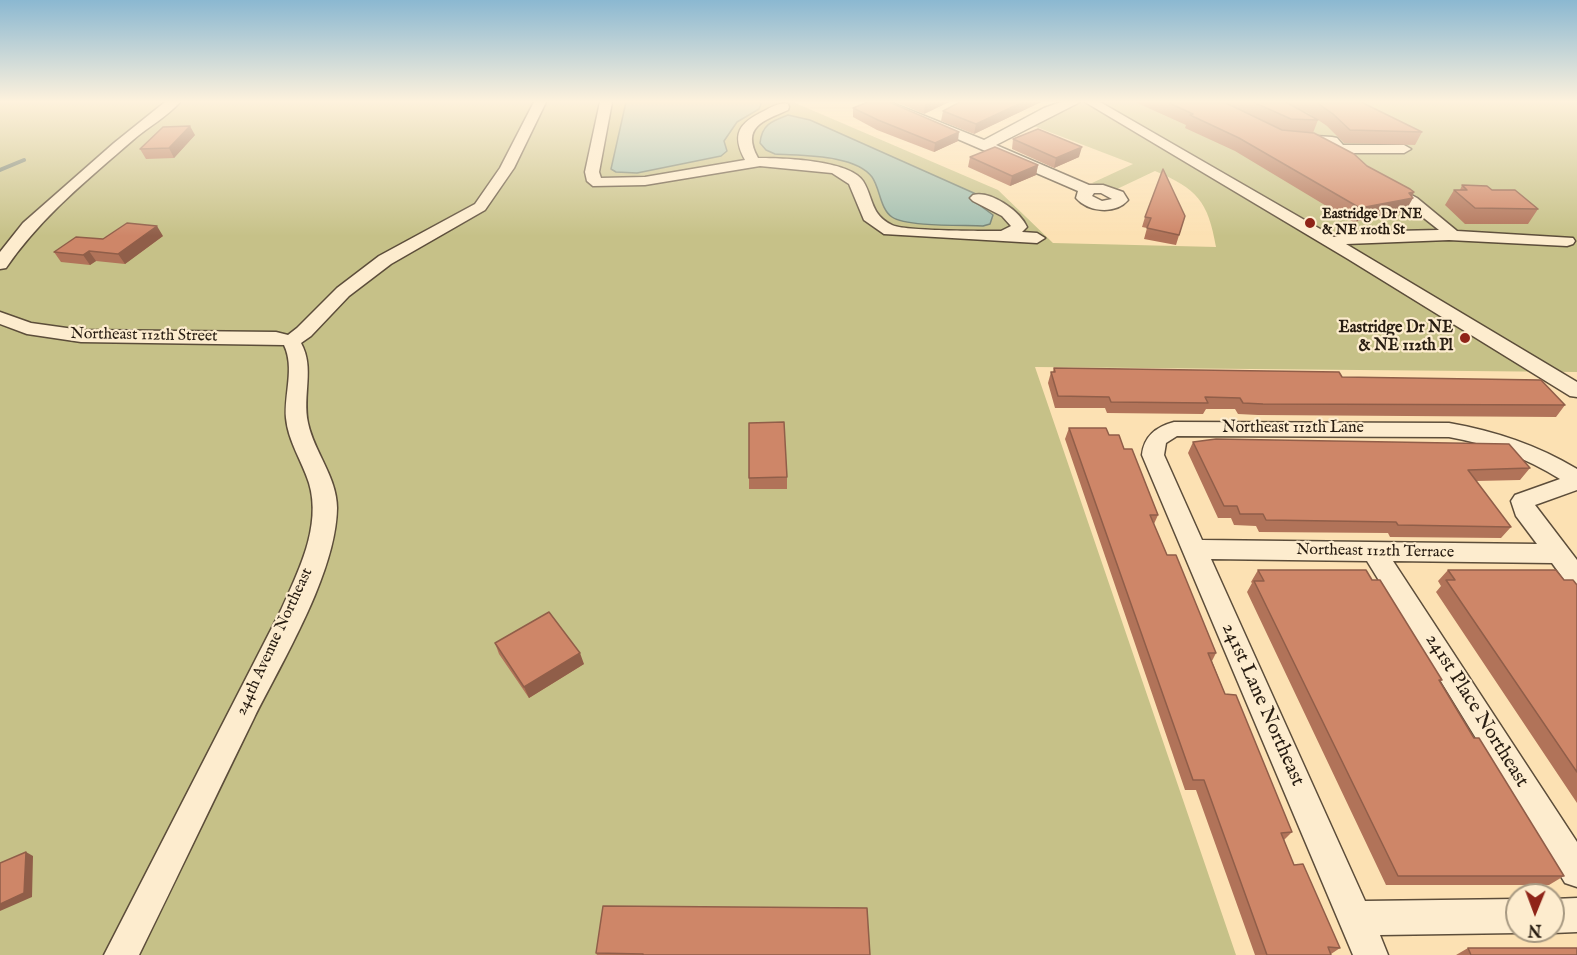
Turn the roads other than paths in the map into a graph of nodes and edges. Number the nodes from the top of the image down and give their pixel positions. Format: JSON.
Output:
{"nodes":[{"id":1,"x":118,"y":147,"type":"edge"},
{"id":2,"x":518,"y":147,"type":"edge"},
{"id":3,"x":597,"y":147,"type":"edge"},
{"id":4,"x":744,"y":147,"type":"edge"},
{"id":5,"x":989,"y":147,"type":"edge"},
{"id":6,"x":1168,"y":147,"type":"edge"},
{"id":7,"x":1337,"y":147,"type":"edge"},
{"id":8,"x":1362,"y":147,"type":"edge"},
{"id":9,"x":1404,"y":149,"type":"dead end"},
{"id":10,"x":754,"y":163,"type":"junction"},
{"id":11,"x":598,"y":183,"type":"junction"},
{"id":12,"x":1088,"y":190,"type":"dead end"},
{"id":13,"x":583,"y":194,"type":"dead end"},
{"id":14,"x":978,"y":198,"type":"dead end"},
{"id":15,"x":1449,"y":235,"type":"junction"},
{"id":16,"x":999,"y":237,"type":"junction"},
{"id":17,"x":1037,"y":238,"type":"dead end"},
{"id":18,"x":1567,"y":241,"type":"dead end"},
{"id":19,"x":1332,"y":242,"type":"junction"},
{"id":20,"x":0,"y":264,"type":"edge"},
{"id":21,"x":0,"y":318,"type":"edge"},
{"id":22,"x":291,"y":342,"type":"junction"},
{"id":23,"x":1577,"y":391,"type":"edge"},
{"id":24,"x":1153,"y":455,"type":"joint"},
{"id":25,"x":1577,"y":480,"type":"edge"},
{"id":26,"x":1193,"y":549,"type":"junction"},
{"id":27,"x":1374,"y":552,"type":"junction"},
{"id":28,"x":1557,"y":554,"type":"junction"},
{"id":29,"x":1577,"y":578,"type":"edge"},
{"id":30,"x":1577,"y":871,"type":"edge"},
{"id":31,"x":1505,"y":916,"type":"edge"},
{"id":32,"x":1355,"y":918,"type":"junction"},
{"id":33,"x":122,"y":955,"type":"edge"},
{"id":34,"x":1371,"y":955,"type":"edge"}],
"edges":[{"from":1,"to":20,"type":"street"},
{"from":2,"to":22,"type":"street"},
{"from":3,"to":11,"type":"street"},
{"from":4,"to":10,"type":"street"},
{"from":5,"to":12,"type":"street"},
{"from":6,"to":19,"type":"street"},
{"from":7,"to":15,"type":"street"},
{"from":8,"to":9,"type":"street"},
{"from":10,"to":11,"type":"street"},
{"from":10,"to":16,"type":"street"},
{"from":11,"to":13,"type":"street"},
{"from":14,"to":16,"type":"street"},
{"from":15,"to":18,"type":"street"},
{"from":15,"to":19,"type":"street"},
{"from":16,"to":17,"type":"street"},
{"from":19,"to":23,"type":"street"},
{"from":21,"to":22,"type":"street","name":"Northeast 112th Street"},
{"from":22,"to":33,"type":"street","name":"244th Avenue Northeast"},
{"from":24,"to":25,"type":"street","name":"Northeast 112th Lane"},
{"from":24,"to":26,"type":"street","name":"241st Lane Northeast"},
{"from":25,"to":28,"type":"street"},
{"from":26,"to":27,"type":"street","name":"Northeast 112th Terrace"},
{"from":26,"to":32,"type":"street","name":"241st Lane Northeast"},
{"from":27,"to":28,"type":"street","name":"Northeast 112th Terrace"},
{"from":27,"to":30,"type":"street","name":"241st Place Northeast"},
{"from":28,"to":29,"type":"street"},
{"from":31,"to":32,"type":"street"},
{"from":32,"to":34,"type":"street","name":"241st Lane Northeast"}]}
